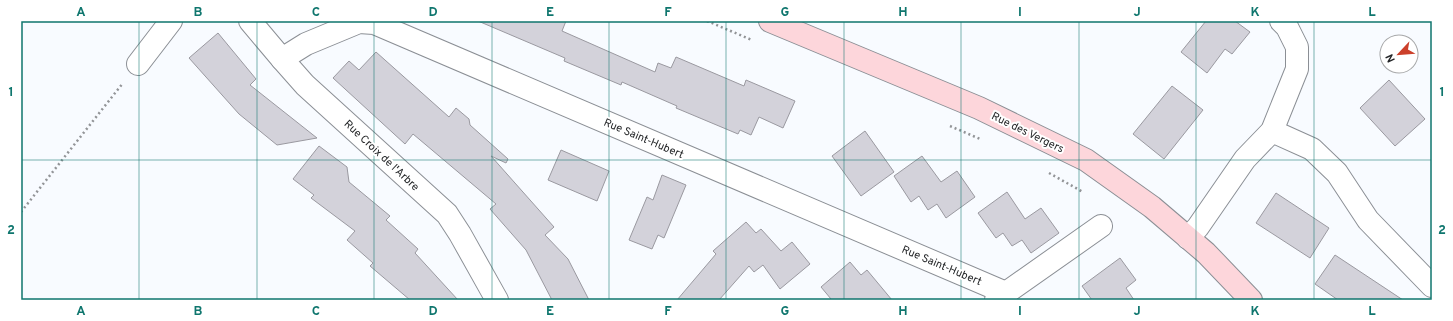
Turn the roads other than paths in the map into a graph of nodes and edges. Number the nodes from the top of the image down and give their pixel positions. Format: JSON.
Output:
{"nodes":[{"id":1,"x":171,"y":21,"type":"edge"},
{"id":2,"x":250,"y":21,"type":"edge"},
{"id":3,"x":770,"y":21,"type":"edge"},
{"id":4,"x":1282,"y":21,"type":"edge"},
{"id":5,"x":282,"y":59,"type":"junction"},
{"id":6,"x":138,"y":64,"type":"road end"},
{"id":7,"x":1272,"y":131,"type":"junction"},
{"id":8,"x":1101,"y":226,"type":"dead end"},
{"id":9,"x":1188,"y":238,"type":"junction"},
{"id":10,"x":1432,"y":286,"type":"edge"},
{"id":11,"x":1001,"y":296,"type":"edge"},
{"id":12,"x":497,"y":300,"type":"edge"},
{"id":13,"x":1251,"y":300,"type":"edge"}],
"edges":[{"from":1,"to":6,"type":"street"},
{"from":2,"to":5,"type":"street","name":"Rue Croix de l'Arbre"},
{"from":3,"to":9,"type":"main road","name":"Rue des Vergers"},
{"from":4,"to":7,"type":"street"},
{"from":5,"to":11,"type":"street","name":"Rue Saint-Hubert"},
{"from":5,"to":12,"type":"street","name":"Rue Croix de l'Arbre"},
{"from":7,"to":9,"type":"street"},
{"from":7,"to":10,"type":"street"},
{"from":8,"to":11,"type":"street"},
{"from":9,"to":13,"type":"main road","name":"Rue des Vergers"}]}
